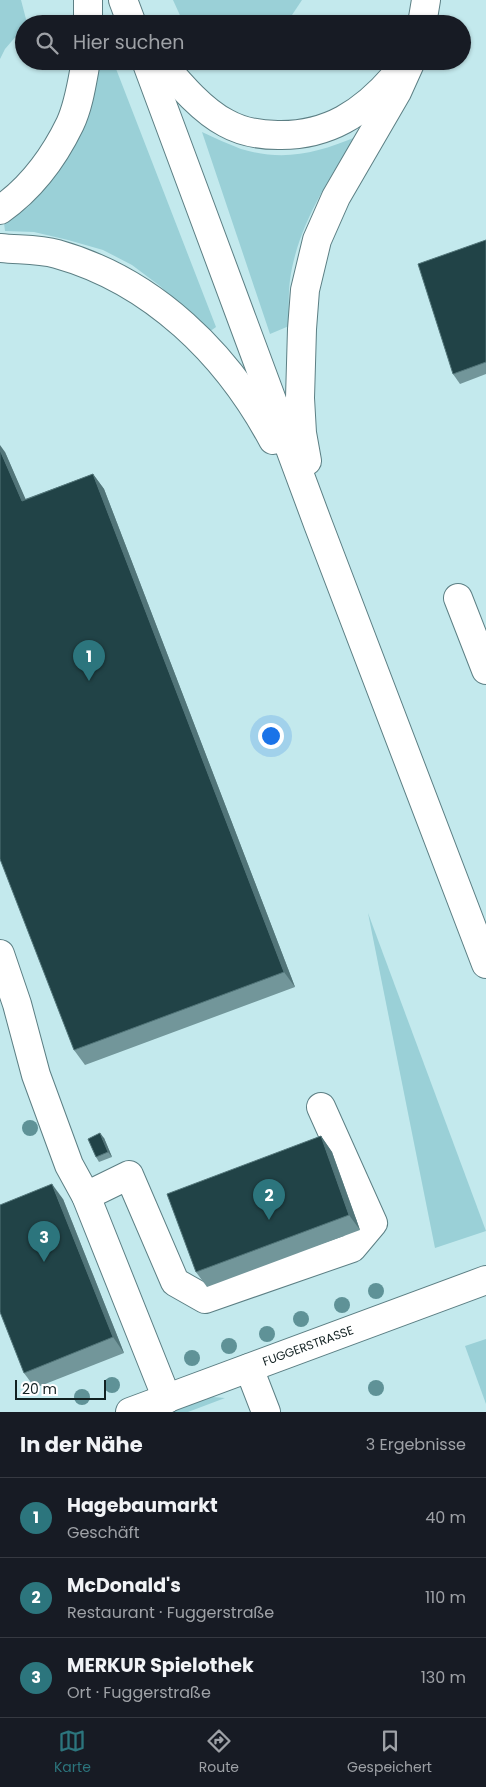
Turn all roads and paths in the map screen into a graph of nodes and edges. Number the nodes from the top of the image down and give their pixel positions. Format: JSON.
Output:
{"nodes":[{"id":1,"x":88,"y":0,"type":"edge"},
{"id":2,"x":123,"y":0,"type":"edge"},
{"id":3,"x":426,"y":0,"type":"edge"},
{"id":4,"x":88,"y":15,"type":"edge"},
{"id":5,"x":129,"y":15,"type":"edge"},
{"id":6,"x":424,"y":15,"type":"edge"},
{"id":7,"x":84,"y":70,"type":"edge"},
{"id":8,"x":149,"y":70,"type":"edge"},
{"id":9,"x":167,"y":70,"type":"edge"},
{"id":10,"x":401,"y":70,"type":"edge"},
{"id":11,"x":406,"y":70,"type":"edge"},
{"id":12,"x":0,"y":210,"type":"edge"},
{"id":13,"x":0,"y":248,"type":"edge"},
{"id":14,"x":318,"y":524,"type":"junction"},
{"id":15,"x":458,"y":598,"type":"dead end"},
{"id":16,"x":486,"y":670,"type":"edge"},
{"id":17,"x":0,"y":954,"type":"edge"},
{"id":18,"x":486,"y":964,"type":"edge"},
{"id":19,"x":321,"y":1107,"type":"dead end"},
{"id":20,"x":86,"y":1196,"type":"junction"},
{"id":21,"x":486,"y":1280,"type":"edge"},
{"id":22,"x":249,"y":1368,"type":"junction"},
{"id":23,"x":167,"y":1399,"type":"junction"},
{"id":24,"x":130,"y":1412,"type":"edge"},
{"id":25,"x":266,"y":1412,"type":"edge"}],
"edges":[{"from":1,"to":4,"type":"main road"},
{"from":2,"to":5,"type":"main road"},
{"from":3,"to":6,"type":"main road"},
{"from":7,"to":12,"type":"main road"},
{"from":8,"to":14,"type":"main road"},
{"from":9,"to":10,"type":"main road"},
{"from":11,"to":14,"type":"main road"},
{"from":13,"to":14,"type":"main road"},
{"from":14,"to":18,"type":"main road"},
{"from":15,"to":16,"type":"main road"},
{"from":17,"to":20,"type":"main road"},
{"from":19,"to":20,"type":"main road"},
{"from":20,"to":23,"type":"main road"},
{"from":21,"to":22,"type":"main road","name":"FUGGERSTRASSE"},
{"from":22,"to":23,"type":"main road","name":"FUGGERSTRASSE"},
{"from":22,"to":25,"type":"main road"},
{"from":23,"to":24,"type":"main road","name":"FUGGERSTRASSE"}]}
